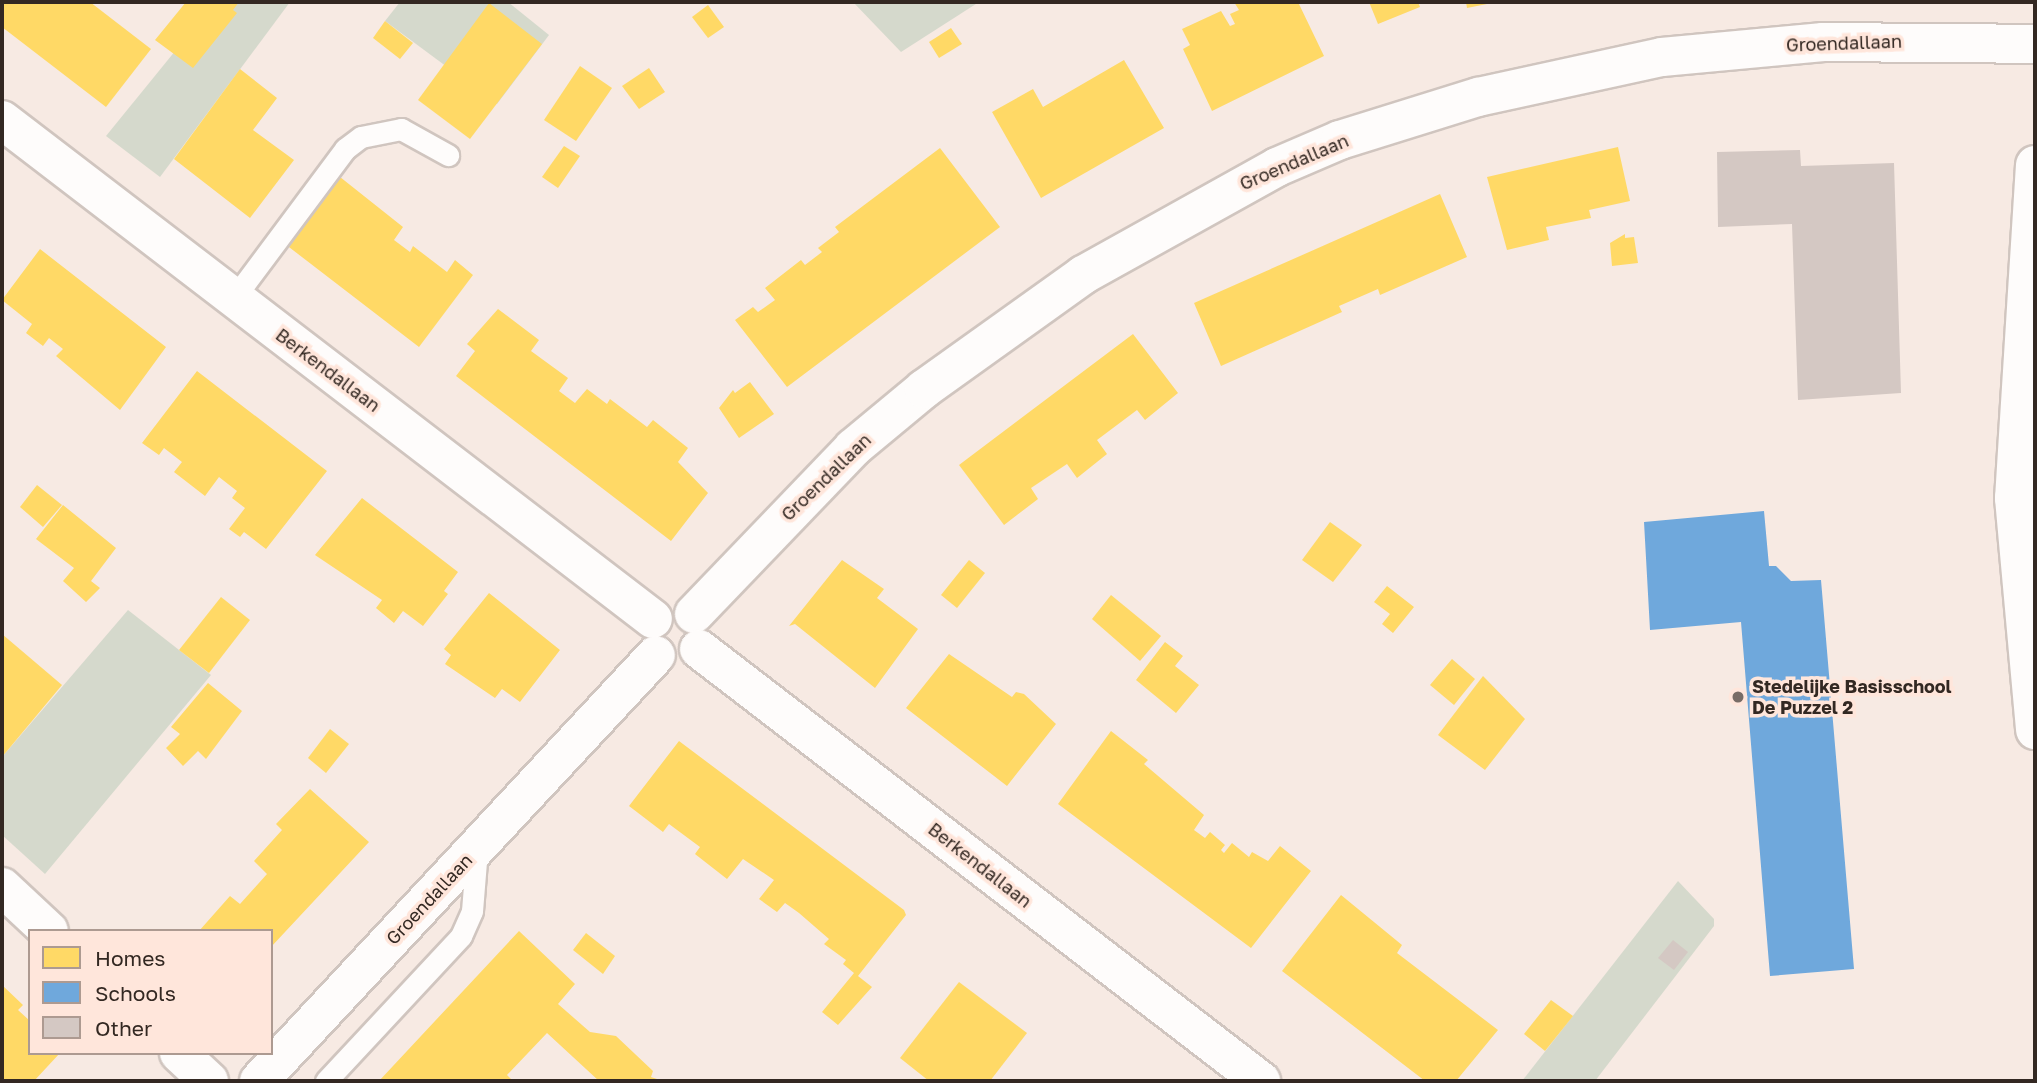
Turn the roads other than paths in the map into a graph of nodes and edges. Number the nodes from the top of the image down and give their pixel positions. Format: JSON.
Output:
{"nodes":[{"id":1,"x":2035,"y":44,"type":"edge"},
{"id":2,"x":2,"y":120,"type":"edge"},
{"id":3,"x":448,"y":155,"type":"dead end"},
{"id":4,"x":2035,"y":165,"type":"edge"},
{"id":5,"x":234,"y":298,"type":"junction"},
{"id":6,"x":2025,"y":498,"type":"edge"},
{"id":7,"x":696,"y":631,"type":"junction"},
{"id":8,"x":655,"y":637,"type":"junction"},
{"id":9,"x":2035,"y":730,"type":"edge"},
{"id":10,"x":477,"y":846,"type":"junction"},
{"id":11,"x":2,"y":887,"type":"edge"},
{"id":12,"x":47,"y":929,"type":"edge"},
{"id":13,"x":182,"y":1055,"type":"edge"},
{"id":14,"x":209,"y":1081,"type":"edge"},
{"id":15,"x":259,"y":1081,"type":"edge"},
{"id":16,"x":326,"y":1081,"type":"edge"},
{"id":17,"x":1261,"y":1081,"type":"edge"}],
"edges":[{"from":1,"to":7,"type":"street","name":"Groendallaan"},
{"from":2,"to":5,"type":"street","name":"Berkendallaan"},
{"from":3,"to":5,"type":"lane"},
{"from":4,"to":6,"type":"street"},
{"from":5,"to":8,"type":"street","name":"Berkendallaan"},
{"from":6,"to":9,"type":"street"},
{"from":7,"to":8,"type":"street"},
{"from":7,"to":17,"type":"street","name":"Berkendallaan"},
{"from":8,"to":10,"type":"street","name":"Groendallaan"},
{"from":10,"to":15,"type":"street","name":"Groendallaan"},
{"from":10,"to":16,"type":"lane"},
{"from":11,"to":12,"type":"street"},
{"from":13,"to":14,"type":"street"}]}
